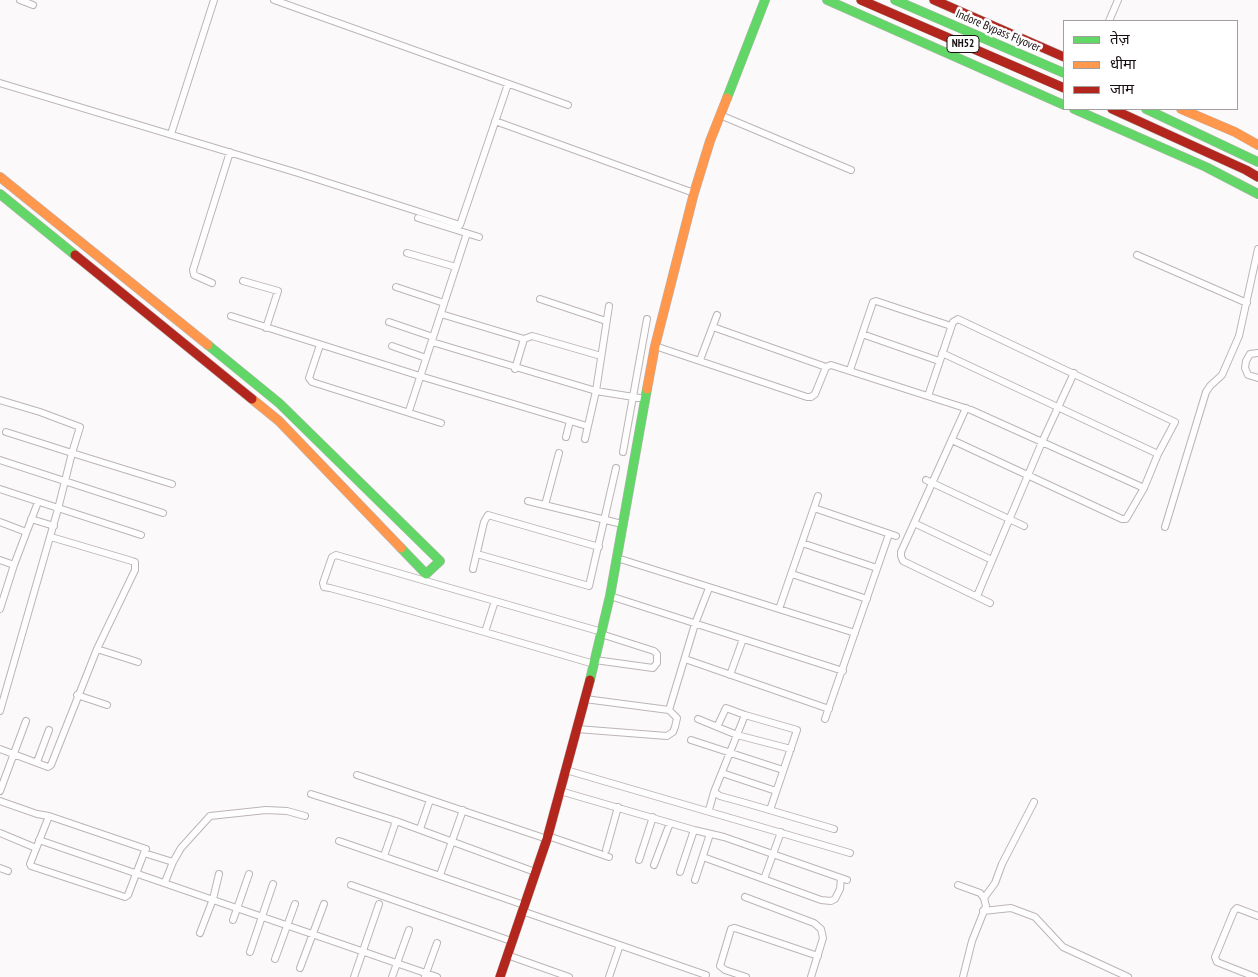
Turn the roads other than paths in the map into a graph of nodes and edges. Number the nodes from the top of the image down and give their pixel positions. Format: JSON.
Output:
{"nodes":[{"id":1,"x":20,"y":0,"type":"edge"},
{"id":2,"x":214,"y":0,"type":"edge"},
{"id":3,"x":274,"y":0,"type":"edge"},
{"id":4,"x":765,"y":0,"type":"edge"},
{"id":5,"x":827,"y":0,"type":"edge"},
{"id":6,"x":861,"y":0,"type":"edge"},
{"id":7,"x":896,"y":0,"type":"edge"},
{"id":8,"x":934,"y":0,"type":"edge"},
{"id":9,"x":1118,"y":0,"type":"edge"},
{"id":10,"x":33,"y":5,"type":"dead end"},
{"id":11,"x":1109,"y":20,"type":"edge"},
{"id":12,"x":1063,"y":57,"type":"edge"},
{"id":13,"x":1063,"y":73,"type":"edge"},
{"id":14,"x":0,"y":83,"type":"edge"},
{"id":15,"x":508,"y":84,"type":"junction"},
{"id":16,"x":1063,"y":88,"type":"edge"},
{"id":17,"x":1063,"y":104,"type":"edge"},
{"id":18,"x":568,"y":105,"type":"dead end"},
{"id":19,"x":1076,"y":110,"type":"edge"},
{"id":20,"x":1114,"y":110,"type":"edge"},
{"id":21,"x":1149,"y":110,"type":"edge"},
{"id":22,"x":1183,"y":110,"type":"edge"},
{"id":23,"x":720,"y":115,"type":"junction"},
{"id":24,"x":495,"y":121,"type":"junction"},
{"id":25,"x":171,"y":134,"type":"junction"},
{"id":26,"x":1258,"y":145,"type":"edge"},
{"id":27,"x":230,"y":152,"type":"junction"},
{"id":28,"x":1258,"y":162,"type":"edge"},
{"id":29,"x":851,"y":170,"type":"dead end"},
{"id":30,"x":0,"y":177,"type":"edge"},
{"id":31,"x":1258,"y":177,"type":"edge"},
{"id":32,"x":694,"y":193,"type":"junction"},
{"id":33,"x":0,"y":194,"type":"edge"},
{"id":34,"x":1258,"y":194,"type":"edge"},
{"id":35,"x":418,"y":218,"type":"dead end"},
{"id":36,"x":467,"y":233,"type":"junction"},
{"id":37,"x":479,"y":237,"type":"dead end"},
{"id":38,"x":1258,"y":249,"type":"edge"},
{"id":39,"x":407,"y":253,"type":"dead end"},
{"id":40,"x":1137,"y":255,"type":"dead end"},
{"id":41,"x":456,"y":267,"type":"junction"},
{"id":42,"x":244,"y":281,"type":"dead end"},
{"id":43,"x":212,"y":284,"type":"dead end"},
{"id":44,"x":396,"y":287,"type":"dead end"},
{"id":45,"x":540,"y":299,"type":"dead end"},
{"id":46,"x":444,"y":303,"type":"junction"},
{"id":47,"x":1247,"y":303,"type":"junction"},
{"id":48,"x":609,"y":306,"type":"dead end"},
{"id":49,"x":441,"y":314,"type":"junction"},
{"id":50,"x":717,"y":315,"type":"dead end"},
{"id":51,"x":231,"y":316,"type":"dead end"},
{"id":52,"x":647,"y":319,"type":"dead end"},
{"id":53,"x":606,"y":321,"type":"junction"},
{"id":54,"x":389,"y":322,"type":"dead end"},
{"id":55,"x":951,"y":326,"type":"junction"},
{"id":56,"x":713,"y":327,"type":"junction"},
{"id":57,"x":266,"y":328,"type":"junction"},
{"id":58,"x":862,"y":334,"type":"junction"},
{"id":59,"x":524,"y":338,"type":"junction"},
{"id":60,"x":432,"y":340,"type":"junction"},
{"id":61,"x":320,"y":345,"type":"junction"},
{"id":62,"x":392,"y":346,"type":"dead end"},
{"id":63,"x":655,"y":346,"type":"junction"},
{"id":64,"x":942,"y":353,"type":"junction"},
{"id":65,"x":1258,"y":353,"type":"edge"},
{"id":66,"x":601,"y":356,"type":"junction"},
{"id":67,"x":426,"y":358,"type":"junction"},
{"id":68,"x":700,"y":360,"type":"junction"},
{"id":69,"x":939,"y":361,"type":"junction"},
{"id":70,"x":826,"y":367,"type":"junction"},
{"id":71,"x":515,"y":368,"type":"junction"},
{"id":72,"x":850,"y":370,"type":"junction"},
{"id":73,"x":1074,"y":372,"type":"junction"},
{"id":74,"x":420,"y":376,"type":"junction"},
{"id":75,"x":1258,"y":378,"type":"edge"},
{"id":76,"x":596,"y":391,"type":"junction"},
{"id":77,"x":928,"y":396,"type":"junction"},
{"id":78,"x":632,"y":397,"type":"junction"},
{"id":79,"x":646,"y":399,"type":"junction"},
{"id":80,"x":0,"y":400,"type":"edge"},
{"id":81,"x":1058,"y":407,"type":"junction"},
{"id":82,"x":966,"y":408,"type":"junction"},
{"id":83,"x":408,"y":411,"type":"junction"},
{"id":84,"x":570,"y":421,"type":"junction"},
{"id":85,"x":441,"y":423,"type":"dead end"},
{"id":86,"x":588,"y":426,"type":"junction"},
{"id":87,"x":6,"y":432,"type":"dead end"},
{"id":88,"x":566,"y":437,"type":"dead end"},
{"id":89,"x":585,"y":439,"type":"dead end"},
{"id":90,"x":952,"y":440,"type":"junction"},
{"id":91,"x":1042,"y":442,"type":"junction"},
{"id":92,"x":622,"y":452,"type":"dead end"},
{"id":93,"x":559,"y":453,"type":"dead end"},
{"id":94,"x":72,"y":454,"type":"junction"},
{"id":95,"x":1158,"y":454,"type":"junction"},
{"id":96,"x":0,"y":460,"type":"edge"},
{"id":97,"x":616,"y":468,"type":"dead end"},
{"id":98,"x":1028,"y":474,"type":"junction"},
{"id":99,"x":64,"y":480,"type":"junction"},
{"id":100,"x":929,"y":481,"type":"junction"},
{"id":101,"x":172,"y":484,"type":"dead end"},
{"id":102,"x":1144,"y":488,"type":"junction"},
{"id":103,"x":0,"y":489,"type":"edge"},
{"id":104,"x":818,"y":496,"type":"dead end"},
{"id":105,"x":528,"y":501,"type":"dead end"},
{"id":106,"x":38,"y":502,"type":"junction"},
{"id":107,"x":545,"y":505,"type":"junction"},
{"id":108,"x":814,"y":508,"type":"junction"},
{"id":109,"x":58,"y":509,"type":"junction"},
{"id":110,"x":163,"y":513,"type":"dead end"},
{"id":111,"x":1010,"y":518,"type":"junction"},
{"id":112,"x":32,"y":519,"type":"junction"},
{"id":113,"x":604,"y":521,"type":"junction"},
{"id":114,"x":0,"y":522,"type":"edge"},
{"id":115,"x":914,"y":523,"type":"junction"},
{"id":116,"x":622,"y":524,"type":"junction"},
{"id":117,"x":54,"y":526,"type":"junction"},
{"id":118,"x":1024,"y":526,"type":"dead end"},
{"id":119,"x":1165,"y":527,"type":"dead end"},
{"id":120,"x":26,"y":532,"type":"junction"},
{"id":121,"x":889,"y":534,"type":"junction"},
{"id":122,"x":141,"y":535,"type":"dead end"},
{"id":123,"x":896,"y":536,"type":"dead end"},
{"id":124,"x":50,"y":537,"type":"junction"},
{"id":125,"x":802,"y":543,"type":"junction"},
{"id":126,"x":598,"y":547,"type":"junction"},
{"id":127,"x":477,"y":554,"type":"junction"},
{"id":128,"x":617,"y":558,"type":"junction"},
{"id":129,"x":0,"y":560,"type":"edge"},
{"id":130,"x":992,"y":560,"type":"junction"},
{"id":131,"x":14,"y":565,"type":"junction"},
{"id":132,"x":877,"y":568,"type":"junction"},
{"id":133,"x":473,"y":569,"type":"dead end"},
{"id":134,"x":792,"y":574,"type":"junction"},
{"id":135,"x":709,"y":588,"type":"junction"},
{"id":136,"x":610,"y":596,"type":"junction"},
{"id":137,"x":977,"y":596,"type":"junction"},
{"id":138,"x":867,"y":599,"type":"junction"},
{"id":139,"x":495,"y":601,"type":"junction"},
{"id":140,"x":990,"y":603,"type":"dead end"},
{"id":141,"x":0,"y":609,"type":"edge"},
{"id":142,"x":779,"y":609,"type":"junction"},
{"id":143,"x":695,"y":624,"type":"junction"},
{"id":144,"x":485,"y":632,"type":"junction"},
{"id":145,"x":601,"y":633,"type":"junction"},
{"id":146,"x":855,"y":633,"type":"junction"},
{"id":147,"x":743,"y":639,"type":"junction"},
{"id":148,"x":97,"y":649,"type":"junction"},
{"id":149,"x":686,"y":659,"type":"junction"},
{"id":150,"x":138,"y":662,"type":"dead end"},
{"id":151,"x":595,"y":662,"type":"junction"},
{"id":152,"x":843,"y":671,"type":"junction"},
{"id":153,"x":730,"y":675,"type":"junction"},
{"id":154,"x":3,"y":689,"type":"edge"},
{"id":155,"x":77,"y":695,"type":"junction"},
{"id":156,"x":585,"y":699,"type":"junction"},
{"id":157,"x":107,"y":705,"type":"dead end"},
{"id":158,"x":829,"y":709,"type":"junction"},
{"id":159,"x":669,"y":710,"type":"junction"},
{"id":160,"x":0,"y":711,"type":"edge"},
{"id":161,"x":745,"y":715,"type":"junction"},
{"id":162,"x":698,"y":719,"type":"dead end"},
{"id":163,"x":825,"y":719,"type":"dead end"},
{"id":164,"x":26,"y":721,"type":"dead end"},
{"id":165,"x":718,"y":727,"type":"junction"},
{"id":166,"x":577,"y":729,"type":"junction"},
{"id":167,"x":49,"y":730,"type":"dead end"},
{"id":168,"x":737,"y":734,"type":"junction"},
{"id":169,"x":691,"y":740,"type":"dead end"},
{"id":170,"x":0,"y":749,"type":"edge"},
{"id":171,"x":791,"y":749,"type":"junction"},
{"id":172,"x":729,"y":753,"type":"junction"},
{"id":173,"x":13,"y":754,"type":"junction"},
{"id":174,"x":37,"y":762,"type":"junction"},
{"id":175,"x":566,"y":770,"type":"junction"},
{"id":176,"x":783,"y":770,"type":"junction"},
{"id":177,"x":722,"y":773,"type":"junction"},
{"id":178,"x":357,"y":775,"type":"dead end"},
{"id":179,"x":0,"y":791,"type":"edge"},
{"id":180,"x":560,"y":791,"type":"junction"},
{"id":181,"x":776,"y":791,"type":"junction"},
{"id":182,"x":714,"y":792,"type":"junction"},
{"id":183,"x":311,"y":794,"type":"dead end"},
{"id":184,"x":430,"y":800,"type":"junction"},
{"id":185,"x":0,"y":802,"type":"edge"},
{"id":186,"x":1034,"y":802,"type":"dead end"},
{"id":187,"x":618,"y":807,"type":"junction"},
{"id":188,"x":462,"y":810,"type":"junction"},
{"id":189,"x":709,"y":810,"type":"junction"},
{"id":190,"x":770,"y":810,"type":"junction"},
{"id":191,"x":49,"y":816,"type":"junction"},
{"id":192,"x":305,"y":816,"type":"dead end"},
{"id":193,"x":653,"y":817,"type":"junction"},
{"id":194,"x":396,"y":821,"type":"junction"},
{"id":195,"x":670,"y":823,"type":"junction"},
{"id":196,"x":420,"y":829,"type":"junction"},
{"id":197,"x":834,"y":829,"type":"dead end"},
{"id":198,"x":694,"y":830,"type":"junction"},
{"id":199,"x":781,"y":832,"type":"junction"},
{"id":200,"x":0,"y":833,"type":"edge"},
{"id":201,"x":710,"y":834,"type":"junction"},
{"id":202,"x":547,"y":837,"type":"junction"},
{"id":203,"x":39,"y":840,"type":"junction"},
{"id":204,"x":339,"y":841,"type":"dead end"},
{"id":205,"x":452,"y":841,"type":"junction"},
{"id":206,"x":36,"y":848,"type":"junction"},
{"id":207,"x":606,"y":850,"type":"dead end"},
{"id":208,"x":144,"y":853,"type":"junction"},
{"id":209,"x":850,"y":853,"type":"dead end"},
{"id":210,"x":773,"y":855,"type":"junction"},
{"id":211,"x":384,"y":856,"type":"junction"},
{"id":212,"x":609,"y":857,"type":"dead end"},
{"id":213,"x":703,"y":857,"type":"junction"},
{"id":214,"x":639,"y":860,"type":"dead end"},
{"id":215,"x":173,"y":862,"type":"junction"},
{"id":216,"x":654,"y":865,"type":"dead end"},
{"id":217,"x":0,"y":868,"type":"edge"},
{"id":218,"x":8,"y":872,"type":"dead end"},
{"id":219,"x":535,"y":872,"type":"junction"},
{"id":220,"x":680,"y":872,"type":"dead end"},
{"id":221,"x":137,"y":874,"type":"junction"},
{"id":222,"x":219,"y":874,"type":"dead end"},
{"id":223,"x":249,"y":874,"type":"dead end"},
{"id":224,"x":440,"y":876,"type":"junction"},
{"id":225,"x":764,"y":879,"type":"junction"},
{"id":226,"x":695,"y":880,"type":"dead end"},
{"id":227,"x":165,"y":882,"type":"junction"},
{"id":228,"x":273,"y":884,"type":"dead end"},
{"id":229,"x":351,"y":884,"type":"dead end"},
{"id":230,"x":958,"y":885,"type":"dead end"},
{"id":231,"x":745,"y":896,"type":"dead end"},
{"id":232,"x":984,"y":898,"type":"junction"},
{"id":233,"x":212,"y":899,"type":"junction"},
{"id":234,"x":295,"y":904,"type":"dead end"},
{"id":235,"x":324,"y":904,"type":"dead end"},
{"id":236,"x":379,"y":904,"type":"dead end"},
{"id":237,"x":237,"y":907,"type":"junction"},
{"id":238,"x":523,"y":908,"type":"junction"},
{"id":239,"x":984,"y":912,"type":"junction"},
{"id":240,"x":263,"y":916,"type":"junction"},
{"id":241,"x":1258,"y":916,"type":"edge"},
{"id":242,"x":233,"y":920,"type":"dead end"},
{"id":243,"x":288,"y":925,"type":"junction"},
{"id":244,"x":409,"y":930,"type":"dead end"},
{"id":245,"x":200,"y":932,"type":"dead end"},
{"id":246,"x":312,"y":934,"type":"junction"},
{"id":247,"x":512,"y":941,"type":"junction"},
{"id":248,"x":437,"y":943,"type":"dead end"},
{"id":249,"x":620,"y":945,"type":"junction"},
{"id":250,"x":250,"y":952,"type":"dead end"},
{"id":251,"x":362,"y":952,"type":"junction"},
{"id":252,"x":507,"y":955,"type":"junction"},
{"id":253,"x":818,"y":956,"type":"junction"},
{"id":254,"x":275,"y":959,"type":"dead end"},
{"id":255,"x":397,"y":964,"type":"junction"},
{"id":256,"x":300,"y":968,"type":"dead end"},
{"id":257,"x":425,"y":975,"type":"edge"},
{"id":258,"x":706,"y":975,"type":"dead end"},
{"id":259,"x":354,"y":977,"type":"edge"},
{"id":260,"x":392,"y":977,"type":"edge"},
{"id":261,"x":437,"y":977,"type":"edge"},
{"id":262,"x":500,"y":977,"type":"edge"},
{"id":263,"x":569,"y":977,"type":"edge"},
{"id":264,"x":609,"y":977,"type":"edge"},
{"id":265,"x":746,"y":977,"type":"edge"},
{"id":266,"x":811,"y":977,"type":"edge"},
{"id":267,"x":963,"y":977,"type":"edge"},
{"id":268,"x":1128,"y":977,"type":"edge"},
{"id":269,"x":1254,"y":977,"type":"edge"}],
"edges":[{"from":1,"to":10,"type":"street"},
{"from":2,"to":25,"type":"street"},
{"from":3,"to":15,"type":"street"},
{"from":4,"to":23,"type":"main road"},
{"from":5,"to":17,"type":"main road"},
{"from":6,"to":16,"type":"main road","name":"Indore Bypass Flyover","number":"NH52"},
{"from":7,"to":13,"type":"main road","name":"Indore Bypass Flyover","number":"NH52"},
{"from":8,"to":12,"type":"main road"},
{"from":9,"to":11,"type":"street"},
{"from":14,"to":25,"type":"street"},
{"from":15,"to":18,"type":"street"},
{"from":15,"to":24,"type":"street"},
{"from":19,"to":34,"type":"main road"},
{"from":20,"to":31,"type":"main road"},
{"from":21,"to":28,"type":"main road"},
{"from":22,"to":26,"type":"main road"},
{"from":23,"to":29,"type":"street"},
{"from":23,"to":32,"type":"main road"},
{"from":24,"to":27,"type":"street"},
{"from":24,"to":32,"type":"street"},
{"from":25,"to":27,"type":"street"},
{"from":27,"to":43,"type":"street"},
{"from":30,"to":33,"type":"main road"},
{"from":32,"to":63,"type":"main road"},
{"from":35,"to":36,"type":"street"},
{"from":36,"to":37,"type":"street"},
{"from":36,"to":41,"type":"street"},
{"from":38,"to":47,"type":"street"},
{"from":39,"to":41,"type":"street"},
{"from":40,"to":47,"type":"street"},
{"from":41,"to":46,"type":"street"},
{"from":42,"to":57,"type":"street"},
{"from":44,"to":46,"type":"street"},
{"from":45,"to":53,"type":"street"},
{"from":46,"to":49,"type":"street"},
{"from":47,"to":119,"type":"street"},
{"from":48,"to":53,"type":"street"},
{"from":49,"to":59,"type":"street"},
{"from":49,"to":60,"type":"street"},
{"from":50,"to":56,"type":"street"},
{"from":51,"to":57,"type":"street"},
{"from":52,"to":78,"type":"street"},
{"from":53,"to":66,"type":"street"},
{"from":54,"to":60,"type":"street"},
{"from":55,"to":58,"type":"street"},
{"from":55,"to":64,"type":"street"},
{"from":55,"to":73,"type":"street"},
{"from":56,"to":68,"type":"street"},
{"from":56,"to":70,"type":"street"},
{"from":57,"to":61,"type":"street"},
{"from":58,"to":69,"type":"street"},
{"from":58,"to":72,"type":"street"},
{"from":59,"to":66,"type":"street"},
{"from":59,"to":71,"type":"street"},
{"from":60,"to":67,"type":"street"},
{"from":60,"to":71,"type":"street"},
{"from":61,"to":74,"type":"street"},
{"from":61,"to":83,"type":"street"},
{"from":62,"to":67,"type":"street"},
{"from":63,"to":68,"type":"street"},
{"from":63,"to":79,"type":"main road"},
{"from":64,"to":69,"type":"street"},
{"from":64,"to":81,"type":"street"},
{"from":65,"to":75,"type":"street"},
{"from":66,"to":76,"type":"street"},
{"from":67,"to":74,"type":"street"},
{"from":68,"to":70,"type":"street"},
{"from":69,"to":77,"type":"street"},
{"from":70,"to":72,"type":"street"},
{"from":71,"to":76,"type":"street"},
{"from":72,"to":77,"type":"street"},
{"from":73,"to":81,"type":"street"},
{"from":73,"to":95,"type":"street"},
{"from":74,"to":83,"type":"street"},
{"from":74,"to":84,"type":"street"},
{"from":76,"to":78,"type":"street"},
{"from":76,"to":86,"type":"street"},
{"from":77,"to":82,"type":"street"},
{"from":78,"to":79,"type":"street"},
{"from":78,"to":92,"type":"street"},
{"from":79,"to":116,"type":"main road"},
{"from":80,"to":94,"type":"street"},
{"from":81,"to":91,"type":"street"},
{"from":81,"to":95,"type":"street"},
{"from":82,"to":90,"type":"street"},
{"from":82,"to":91,"type":"street"},
{"from":83,"to":85,"type":"street"},
{"from":84,"to":86,"type":"street"},
{"from":84,"to":88,"type":"street"},
{"from":86,"to":89,"type":"street"},
{"from":87,"to":94,"type":"street"},
{"from":90,"to":98,"type":"street"},
{"from":90,"to":100,"type":"street"},
{"from":91,"to":98,"type":"street"},
{"from":91,"to":102,"type":"street"},
{"from":93,"to":107,"type":"street"},
{"from":94,"to":99,"type":"street"},
{"from":94,"to":101,"type":"street"},
{"from":95,"to":102,"type":"street"},
{"from":96,"to":99,"type":"street"},
{"from":97,"to":113,"type":"street"},
{"from":98,"to":102,"type":"street"},
{"from":98,"to":111,"type":"street"},
{"from":99,"to":109,"type":"street"},
{"from":99,"to":110,"type":"street"},
{"from":100,"to":111,"type":"street"},
{"from":100,"to":115,"type":"street"},
{"from":103,"to":106,"type":"street"},
{"from":104,"to":108,"type":"street"},
{"from":105,"to":107,"type":"street"},
{"from":106,"to":109,"type":"street"},
{"from":106,"to":112,"type":"street"},
{"from":107,"to":113,"type":"street"},
{"from":108,"to":121,"type":"street"},
{"from":108,"to":125,"type":"street"},
{"from":109,"to":117,"type":"street"},
{"from":109,"to":122,"type":"street"},
{"from":111,"to":118,"type":"street"},
{"from":111,"to":130,"type":"street"},
{"from":112,"to":117,"type":"street"},
{"from":112,"to":120,"type":"street"},
{"from":113,"to":116,"type":"street"},
{"from":113,"to":126,"type":"street"},
{"from":114,"to":120,"type":"street"},
{"from":115,"to":130,"type":"street"},
{"from":115,"to":137,"type":"street"},
{"from":116,"to":128,"type":"main road"},
{"from":117,"to":124,"type":"street"},
{"from":120,"to":131,"type":"street"},
{"from":121,"to":123,"type":"street"},
{"from":121,"to":132,"type":"street"},
{"from":124,"to":148,"type":"street"},
{"from":124,"to":154,"type":"street"},
{"from":125,"to":132,"type":"street"},
{"from":125,"to":134,"type":"street"},
{"from":126,"to":127,"type":"street"},
{"from":126,"to":127,"type":"street"},
{"from":127,"to":133,"type":"street"},
{"from":128,"to":135,"type":"street"},
{"from":128,"to":136,"type":"main road"},
{"from":129,"to":131,"type":"street"},
{"from":130,"to":137,"type":"street"},
{"from":131,"to":141,"type":"street"},
{"from":132,"to":138,"type":"street"},
{"from":134,"to":138,"type":"street"},
{"from":134,"to":142,"type":"street"},
{"from":135,"to":142,"type":"street"},
{"from":135,"to":143,"type":"street"},
{"from":136,"to":143,"type":"street"},
{"from":136,"to":145,"type":"main road"},
{"from":137,"to":140,"type":"street"},
{"from":138,"to":146,"type":"street"},
{"from":139,"to":144,"type":"street"},
{"from":139,"to":144,"type":"street"},
{"from":139,"to":145,"type":"street"},
{"from":142,"to":146,"type":"street"},
{"from":143,"to":147,"type":"street"},
{"from":143,"to":149,"type":"street"},
{"from":144,"to":151,"type":"street"},
{"from":145,"to":151,"type":"main road"},
{"from":145,"to":151,"type":"street"},
{"from":146,"to":152,"type":"street"},
{"from":147,"to":152,"type":"street"},
{"from":147,"to":153,"type":"street"},
{"from":148,"to":150,"type":"street"},
{"from":148,"to":155,"type":"street"},
{"from":149,"to":153,"type":"street"},
{"from":149,"to":159,"type":"street"},
{"from":151,"to":156,"type":"main road"},
{"from":152,"to":158,"type":"street"},
{"from":153,"to":158,"type":"street"},
{"from":154,"to":160,"type":"street"},
{"from":155,"to":157,"type":"street"},
{"from":155,"to":174,"type":"street"},
{"from":156,"to":159,"type":"street"},
{"from":156,"to":166,"type":"main road"},
{"from":158,"to":163,"type":"street"},
{"from":159,"to":166,"type":"street"},
{"from":161,"to":165,"type":"street"},
{"from":161,"to":168,"type":"street"},
{"from":161,"to":171,"type":"street"},
{"from":162,"to":165,"type":"street"},
{"from":164,"to":173,"type":"street"},
{"from":165,"to":168,"type":"street"},
{"from":166,"to":175,"type":"main road"},
{"from":167,"to":174,"type":"street"},
{"from":168,"to":171,"type":"street"},
{"from":168,"to":172,"type":"street"},
{"from":169,"to":172,"type":"street"},
{"from":170,"to":173,"type":"street"},
{"from":171,"to":176,"type":"street"},
{"from":172,"to":176,"type":"street"},
{"from":172,"to":177,"type":"street"},
{"from":173,"to":174,"type":"street"},
{"from":173,"to":179,"type":"street"},
{"from":175,"to":180,"type":"main road"},
{"from":175,"to":189,"type":"street"},
{"from":176,"to":181,"type":"street"},
{"from":177,"to":181,"type":"street"},
{"from":177,"to":182,"type":"street"},
{"from":178,"to":184,"type":"street"},
{"from":180,"to":187,"type":"street"},
{"from":180,"to":202,"type":"main road"},
{"from":181,"to":190,"type":"street"},
{"from":182,"to":189,"type":"street"},
{"from":182,"to":190,"type":"street"},
{"from":183,"to":194,"type":"street"},
{"from":184,"to":188,"type":"street"},
{"from":184,"to":196,"type":"street"},
{"from":185,"to":191,"type":"street"},
{"from":186,"to":232,"type":"street"},
{"from":187,"to":193,"type":"street"},
{"from":187,"to":207,"type":"street"},
{"from":188,"to":202,"type":"street"},
{"from":188,"to":205,"type":"street"},
{"from":189,"to":199,"type":"street"},
{"from":190,"to":197,"type":"street"},
{"from":191,"to":203,"type":"street"},
{"from":191,"to":208,"type":"street"},
{"from":192,"to":215,"type":"street"},
{"from":193,"to":195,"type":"street"},
{"from":193,"to":214,"type":"street"},
{"from":194,"to":196,"type":"street"},
{"from":194,"to":211,"type":"street"},
{"from":195,"to":198,"type":"street"},
{"from":195,"to":216,"type":"street"},
{"from":196,"to":205,"type":"street"},
{"from":198,"to":201,"type":"street"},
{"from":198,"to":220,"type":"street"},
{"from":199,"to":209,"type":"street"},
{"from":199,"to":210,"type":"street"},
{"from":200,"to":206,"type":"street"},
{"from":201,"to":210,"type":"street"},
{"from":201,"to":213,"type":"street"},
{"from":202,"to":212,"type":"street"},
{"from":202,"to":219,"type":"main road"},
{"from":203,"to":206,"type":"street"},
{"from":203,"to":221,"type":"street"},
{"from":204,"to":211,"type":"street"},
{"from":205,"to":219,"type":"street"},
{"from":205,"to":224,"type":"street"},
{"from":206,"to":221,"type":"street"},
{"from":208,"to":215,"type":"street"},
{"from":208,"to":221,"type":"street"},
{"from":210,"to":225,"type":"street"},
{"from":210,"to":225,"type":"street"},
{"from":211,"to":224,"type":"street"},
{"from":213,"to":225,"type":"street"},
{"from":213,"to":226,"type":"street"},
{"from":215,"to":227,"type":"street"},
{"from":217,"to":218,"type":"street"},
{"from":219,"to":238,"type":"main road"},
{"from":221,"to":227,"type":"street"},
{"from":222,"to":233,"type":"street"},
{"from":223,"to":237,"type":"street"},
{"from":224,"to":238,"type":"street"},
{"from":227,"to":233,"type":"street"},
{"from":228,"to":240,"type":"street"},
{"from":229,"to":247,"type":"street"},
{"from":230,"to":232,"type":"street"},
{"from":231,"to":253,"type":"street"},
{"from":232,"to":239,"type":"street"},
{"from":233,"to":237,"type":"street"},
{"from":233,"to":245,"type":"street"},
{"from":234,"to":243,"type":"street"},
{"from":235,"to":246,"type":"street"},
{"from":236,"to":251,"type":"street"},
{"from":237,"to":240,"type":"street"},
{"from":237,"to":242,"type":"street"},
{"from":238,"to":247,"type":"main road"},
{"from":238,"to":249,"type":"street"},
{"from":239,"to":267,"type":"street"},
{"from":239,"to":268,"type":"street"},
{"from":240,"to":243,"type":"street"},
{"from":240,"to":250,"type":"street"},
{"from":241,"to":269,"type":"street"},
{"from":243,"to":246,"type":"street"},
{"from":243,"to":254,"type":"street"},
{"from":244,"to":255,"type":"street"},
{"from":246,"to":251,"type":"street"},
{"from":246,"to":256,"type":"street"},
{"from":247,"to":252,"type":"main road"},
{"from":248,"to":257,"type":"street"},
{"from":249,"to":258,"type":"street"},
{"from":249,"to":264,"type":"street"},
{"from":251,"to":255,"type":"street"},
{"from":251,"to":259,"type":"street"},
{"from":252,"to":262,"type":"main road"},
{"from":252,"to":263,"type":"street"},
{"from":253,"to":265,"type":"street"},
{"from":253,"to":266,"type":"street"},
{"from":255,"to":257,"type":"street"},
{"from":255,"to":260,"type":"street"},
{"from":257,"to":261,"type":"street"}]}
